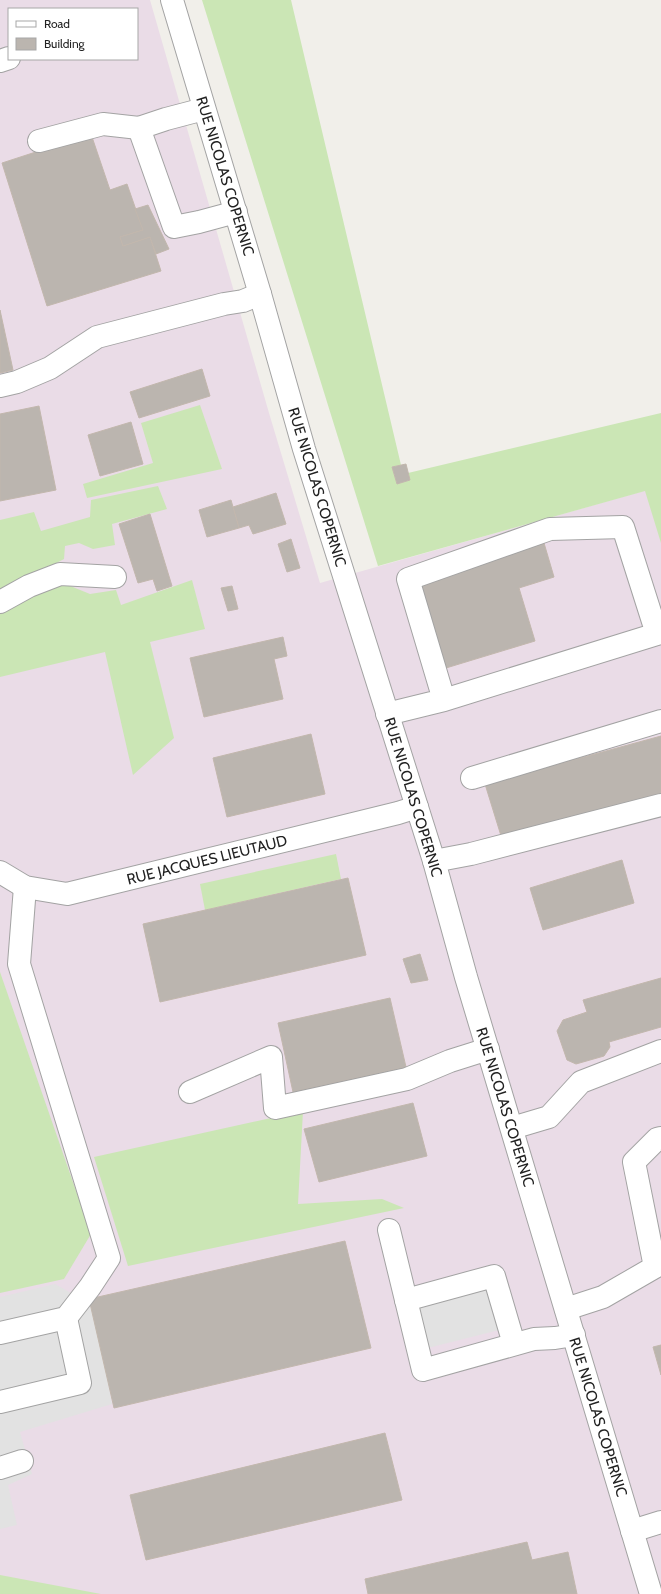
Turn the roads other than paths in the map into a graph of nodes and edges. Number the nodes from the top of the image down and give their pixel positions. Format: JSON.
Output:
{"nodes":[{"id":1,"x":172,"y":0,"type":"edge"},
{"id":2,"x":204,"y":109,"type":"junction"},
{"id":3,"x":139,"y":128,"type":"junction"},
{"id":4,"x":39,"y":141,"type":"dead end"},
{"id":5,"x":236,"y":212,"type":"junction"},
{"id":6,"x":260,"y":294,"type":"junction"},
{"id":7,"x":0,"y":386,"type":"edge"},
{"id":8,"x":115,"y":577,"type":"dead end"},
{"id":9,"x":0,"y":602,"type":"edge"},
{"id":10,"x":444,"y":700,"type":"junction"},
{"id":11,"x":387,"y":714,"type":"junction"},
{"id":12,"x":661,"y":721,"type":"edge"},
{"id":13,"x":472,"y":778,"type":"dead end"},
{"id":14,"x":661,"y":805,"type":"edge"},
{"id":15,"x":417,"y":807,"type":"junction"},
{"id":16,"x":434,"y":861,"type":"junction"},
{"id":17,"x":0,"y":872,"type":"edge"},
{"id":18,"x":25,"y":888,"type":"junction"},
{"id":19,"x":488,"y":1049,"type":"junction"},
{"id":20,"x":661,"y":1051,"type":"edge"},
{"id":21,"x":190,"y":1092,"type":"dead end"},
{"id":22,"x":512,"y":1128,"type":"junction"},
{"id":23,"x":661,"y":1138,"type":"edge"},
{"id":24,"x":389,"y":1230,"type":"dead end"},
{"id":25,"x":406,"y":1300,"type":"junction"},
{"id":26,"x":566,"y":1309,"type":"junction"},
{"id":27,"x":66,"y":1318,"type":"junction"},
{"id":28,"x":0,"y":1333,"type":"edge"},
{"id":29,"x":574,"y":1335,"type":"junction"},
{"id":30,"x":514,"y":1344,"type":"junction"},
{"id":31,"x":0,"y":1402,"type":"edge"},
{"id":32,"x":22,"y":1461,"type":"dead end"},
{"id":33,"x":0,"y":1468,"type":"edge"},
{"id":34,"x":661,"y":1522,"type":"edge"},
{"id":35,"x":632,"y":1532,"type":"junction"},
{"id":36,"x":651,"y":1594,"type":"edge"}],
"edges":[{"from":1,"to":2,"type":"street","name":"RUE NICOLAS COPERNIC"},
{"from":2,"to":3,"type":"street"},
{"from":2,"to":5,"type":"street","name":"RUE NICOLAS COPERNIC"},
{"from":3,"to":4,"type":"street"},
{"from":3,"to":5,"type":"street"},
{"from":5,"to":6,"type":"street","name":"RUE NICOLAS COPERNIC"},
{"from":6,"to":7,"type":"street"},
{"from":6,"to":11,"type":"street","name":"RUE NICOLAS COPERNIC"},
{"from":8,"to":9,"type":"street"},
{"from":10,"to":10,"type":"street"},
{"from":10,"to":11,"type":"street"},
{"from":11,"to":15,"type":"street","name":"RUE NICOLAS COPERNIC"},
{"from":12,"to":13,"type":"street"},
{"from":14,"to":16,"type":"street"},
{"from":15,"to":16,"type":"street","name":"RUE NICOLAS COPERNIC"},
{"from":15,"to":18,"type":"street","name":"RUE JACQUES LIEUTAUD"},
{"from":16,"to":19,"type":"street","name":"RUE NICOLAS COPERNIC"},
{"from":17,"to":18,"type":"street","name":"RUE JACQUES LIEUTAUD"},
{"from":18,"to":27,"type":"street"},
{"from":19,"to":21,"type":"street"},
{"from":19,"to":22,"type":"street","name":"RUE NICOLAS COPERNIC"},
{"from":20,"to":22,"type":"street"},
{"from":22,"to":26,"type":"street","name":"RUE NICOLAS COPERNIC"},
{"from":23,"to":26,"type":"street"},
{"from":24,"to":25,"type":"street"},
{"from":25,"to":30,"type":"street"},
{"from":25,"to":30,"type":"street"},
{"from":26,"to":29,"type":"street","name":"RUE NICOLAS COPERNIC"},
{"from":27,"to":28,"type":"street"},
{"from":27,"to":31,"type":"street"},
{"from":29,"to":30,"type":"street"},
{"from":29,"to":35,"type":"street","name":"RUE NICOLAS COPERNIC"},
{"from":32,"to":33,"type":"street"},
{"from":34,"to":35,"type":"street"},
{"from":35,"to":36,"type":"street","name":"RUE NICOLAS COPERNIC"}]}
